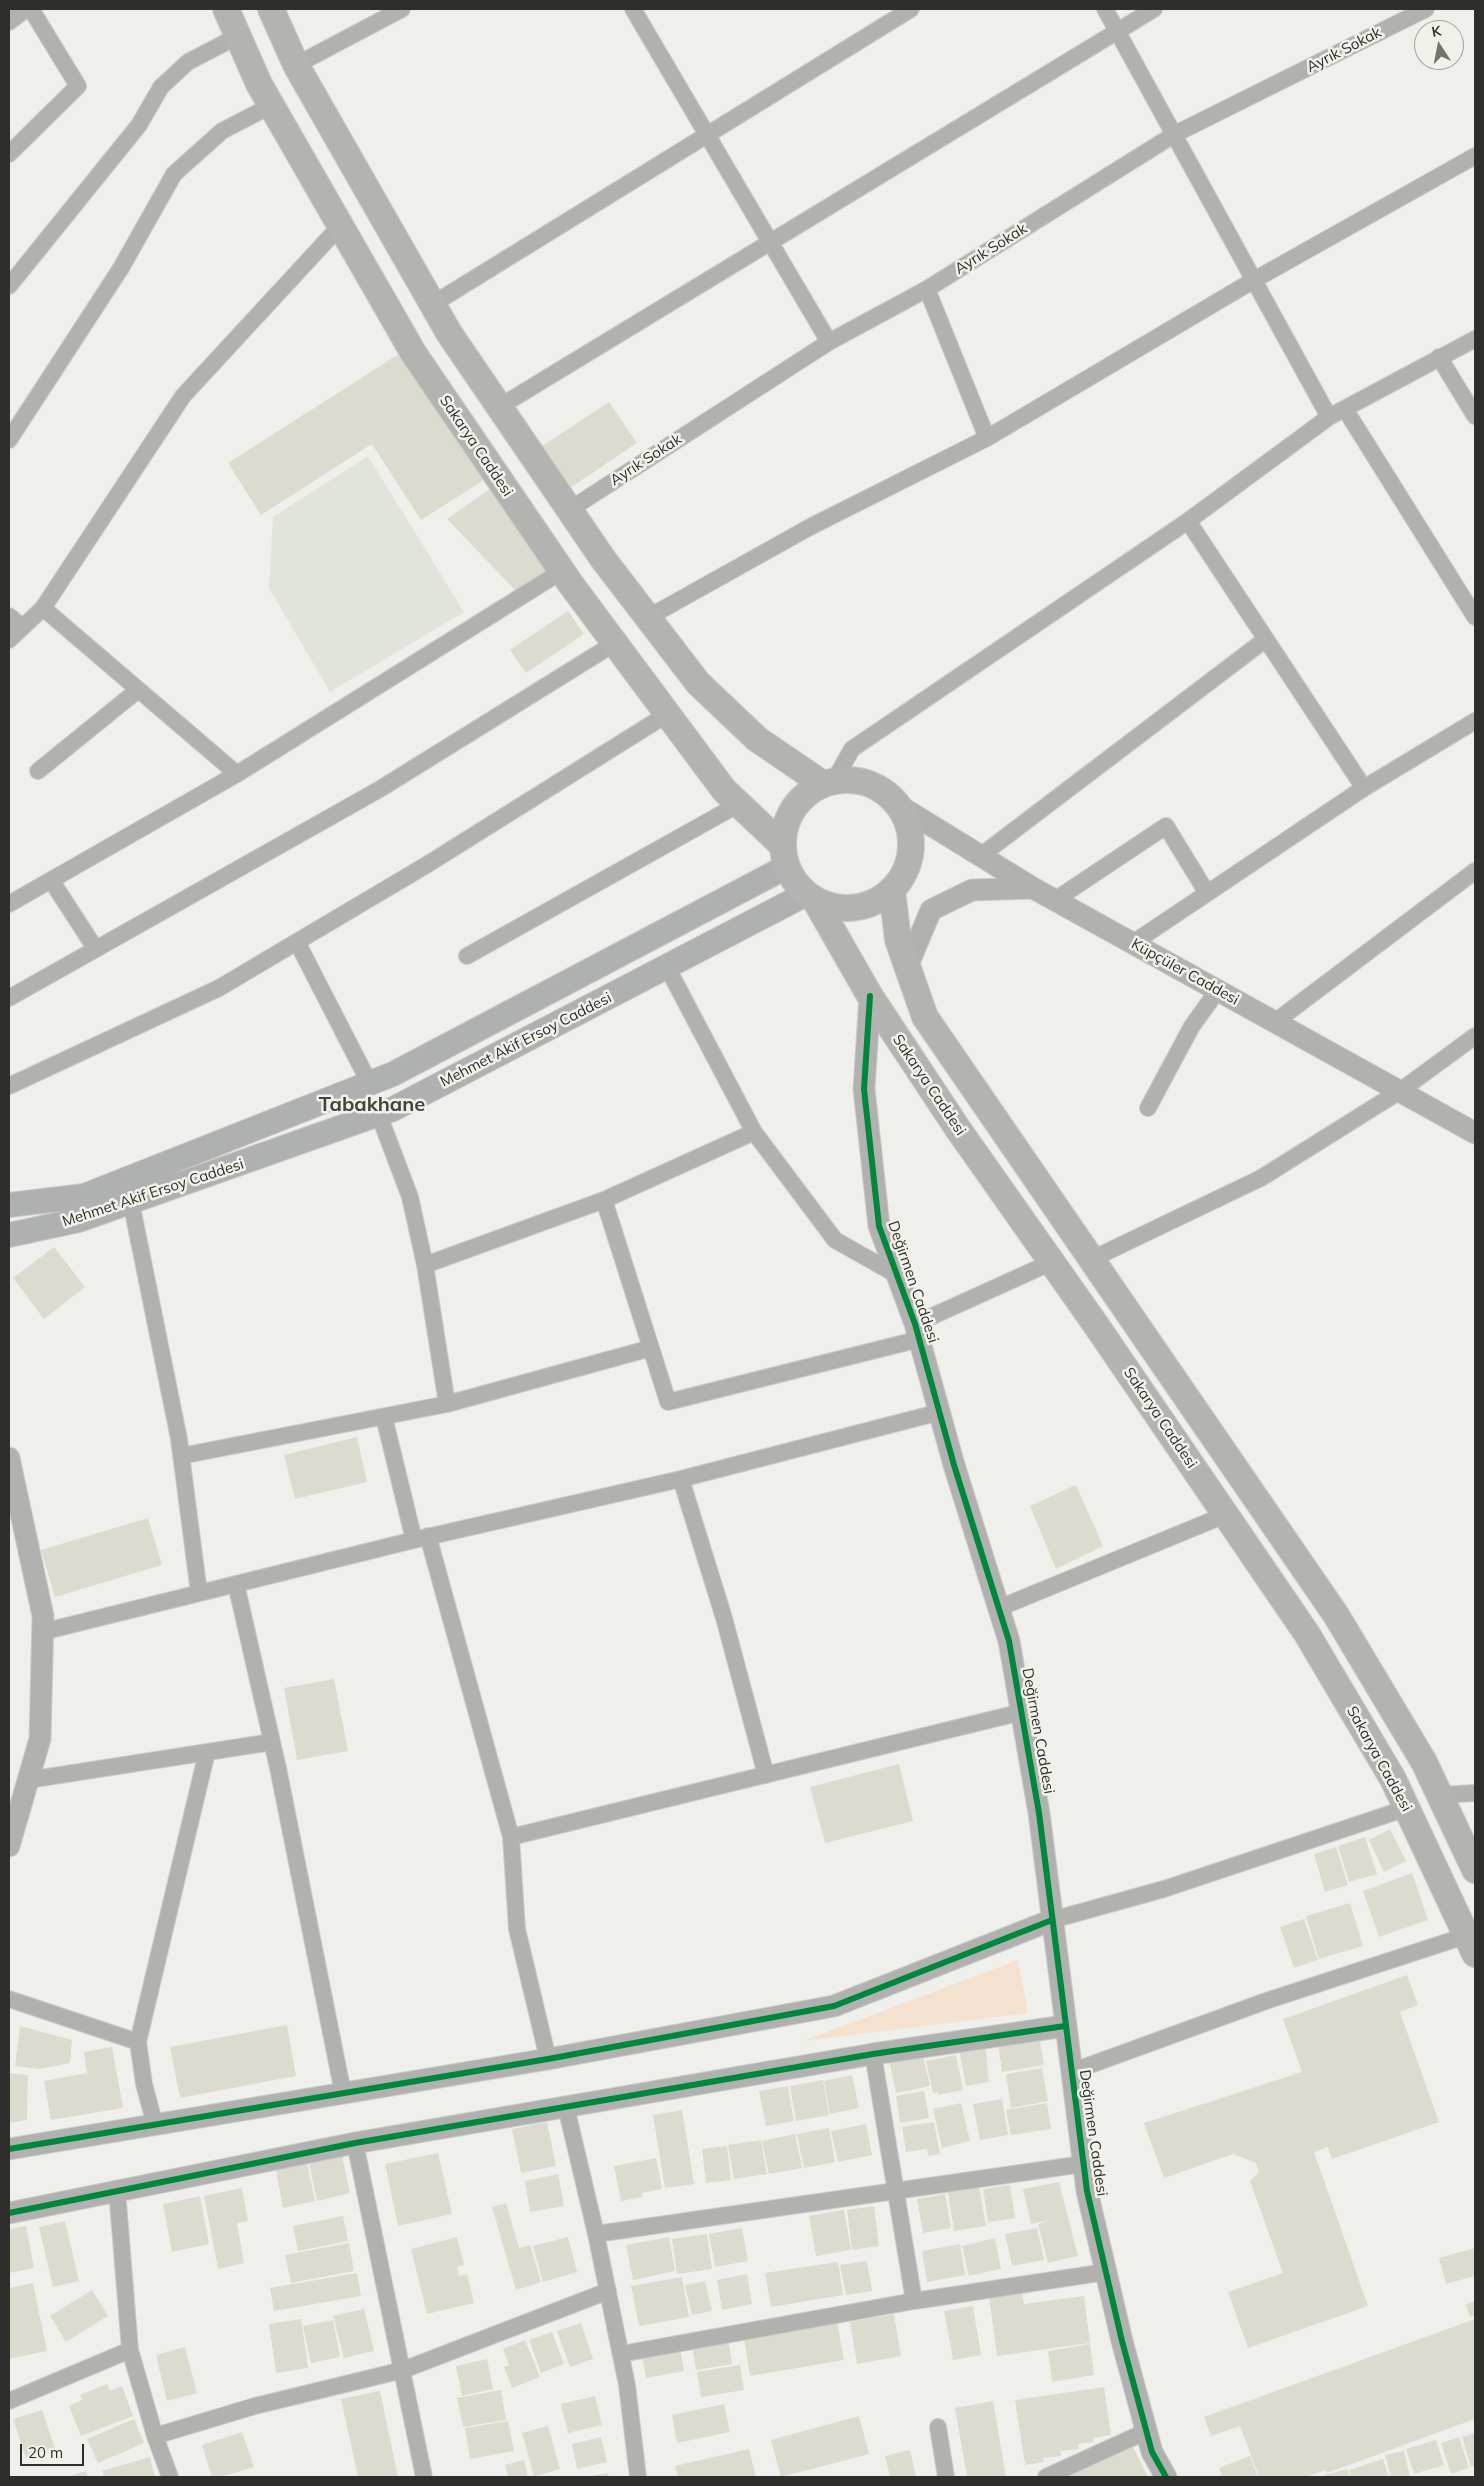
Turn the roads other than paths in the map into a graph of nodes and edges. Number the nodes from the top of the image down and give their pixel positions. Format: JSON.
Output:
{"nodes":[{"id":1,"x":26,"y":9,"type":"edge"},
{"id":2,"x":31,"y":9,"type":"edge"},
{"id":3,"x":226,"y":9,"type":"edge"},
{"id":4,"x":271,"y":9,"type":"edge"},
{"id":5,"x":402,"y":9,"type":"edge"},
{"id":6,"x":633,"y":9,"type":"edge"},
{"id":7,"x":911,"y":9,"type":"edge"},
{"id":8,"x":1105,"y":9,"type":"edge"},
{"id":9,"x":1154,"y":9,"type":"edge"},
{"id":10,"x":1421,"y":10,"type":"edge"},
{"id":11,"x":9,"y":22,"type":"edge"},
{"id":12,"x":1116,"y":32,"type":"junction"},
{"id":13,"x":238,"y":36,"type":"junction"},
{"id":14,"x":296,"y":65,"type":"junction"},
{"id":15,"x":272,"y":105,"type":"junction"},
{"id":16,"x":705,"y":134,"type":"junction"},
{"id":17,"x":1175,"y":134,"type":"junction"},
{"id":18,"x":9,"y":154,"type":"edge"},
{"id":19,"x":1475,"y":156,"type":"edge"},
{"id":20,"x":341,"y":225,"type":"junction"},
{"id":21,"x":770,"y":243,"type":"junction"},
{"id":22,"x":1254,"y":280,"type":"junction"},
{"id":23,"x":9,"y":286,"type":"edge"},
{"id":24,"x":927,"y":289,"type":"junction"},
{"id":25,"x":433,"y":304,"type":"junction"},
{"id":26,"x":1475,"y":339,"type":"edge"},
{"id":27,"x":829,"y":342,"type":"junction"},
{"id":28,"x":1439,"y":357,"type":"junction"},
{"id":29,"x":499,"y":407,"type":"junction"},
{"id":30,"x":1345,"y":408,"type":"junction"},
{"id":31,"x":1475,"y":416,"type":"edge"},
{"id":32,"x":1329,"y":417,"type":"junction"},
{"id":33,"x":986,"y":438,"type":"junction"},
{"id":34,"x":9,"y":440,"type":"edge"},
{"id":35,"x":569,"y":510,"type":"junction"},
{"id":36,"x":1188,"y":521,"type":"junction"},
{"id":37,"x":562,"y":571,"type":"junction"},
{"id":38,"x":42,"y":608,"type":"junction"},
{"id":39,"x":648,"y":618,"type":"junction"},
{"id":40,"x":1475,"y":618,"type":"edge"},
{"id":41,"x":15,"y":621,"type":"edge"},
{"id":42,"x":1266,"y":639,"type":"junction"},
{"id":43,"x":9,"y":640,"type":"edge"},
{"id":44,"x":615,"y":643,"type":"junction"},
{"id":45,"x":138,"y":690,"type":"junction"},
{"id":46,"x":668,"y":713,"type":"junction"},
{"id":47,"x":1475,"y":721,"type":"edge"},
{"id":48,"x":38,"y":771,"type":"dead end"},
{"id":49,"x":237,"y":774,"type":"junction"},
{"id":50,"x":828,"y":783,"type":"junction"},
{"id":51,"x":1364,"y":788,"type":"junction"},
{"id":52,"x":739,"y":804,"type":"junction"},
{"id":53,"x":898,"y":805,"type":"junction"},
{"id":54,"x":784,"y":856,"type":"junction"},
{"id":55,"x":980,"y":856,"type":"junction"},
{"id":56,"x":1475,"y":871,"type":"edge"},
{"id":57,"x":52,"y":880,"type":"junction"},
{"id":58,"x":1033,"y":888,"type":"junction"},
{"id":59,"x":892,"y":890,"type":"junction"},
{"id":60,"x":1207,"y":893,"type":"junction"},
{"id":61,"x":810,"y":897,"type":"junction"},
{"id":62,"x":1055,"y":900,"type":"junction"},
{"id":63,"x":9,"y":904,"type":"edge"},
{"id":64,"x":297,"y":942,"type":"junction"},
{"id":65,"x":1132,"y":943,"type":"junction"},
{"id":66,"x":95,"y":948,"type":"junction"},
{"id":67,"x":468,"y":956,"type":"dead end"},
{"id":68,"x":667,"y":967,"type":"junction"},
{"id":69,"x":907,"y":967,"type":"junction"},
{"id":70,"x":1218,"y":990,"type":"junction"},
{"id":71,"x":870,"y":996,"type":"junction"},
{"id":72,"x":9,"y":998,"type":"edge"},
{"id":73,"x":1275,"y":1022,"type":"junction"},
{"id":74,"x":1475,"y":1036,"type":"edge"},
{"id":75,"x":370,"y":1084,"type":"junction"},
{"id":76,"x":9,"y":1086,"type":"edge"},
{"id":77,"x":1400,"y":1091,"type":"junction"},
{"id":78,"x":1148,"y":1108,"type":"dead end"},
{"id":79,"x":378,"y":1115,"type":"junction"},
{"id":80,"x":754,"y":1132,"type":"junction"},
{"id":81,"x":1475,"y":1133,"type":"edge"},
{"id":82,"x":604,"y":1200,"type":"junction"},
{"id":83,"x":131,"y":1202,"type":"junction"},
{"id":84,"x":9,"y":1205,"type":"edge"},
{"id":85,"x":9,"y":1235,"type":"edge"},
{"id":86,"x":1092,"y":1259,"type":"junction"},
{"id":87,"x":1052,"y":1262,"type":"junction"},
{"id":88,"x":425,"y":1265,"type":"junction"},
{"id":89,"x":897,"y":1275,"type":"junction"},
{"id":90,"x":917,"y":1331,"type":"junction"},
{"id":91,"x":651,"y":1348,"type":"junction"},
{"id":92,"x":447,"y":1404,"type":"junction"},
{"id":93,"x":940,"y":1412,"type":"junction"},
{"id":94,"x":384,"y":1417,"type":"junction"},
{"id":95,"x":181,"y":1456,"type":"junction"},
{"id":96,"x":9,"y":1458,"type":"edge"},
{"id":97,"x":681,"y":1479,"type":"junction"},
{"id":98,"x":13,"y":1497,"type":"edge"},
{"id":99,"x":1225,"y":1515,"type":"junction"},
{"id":100,"x":421,"y":1538,"type":"junction"},
{"id":101,"x":236,"y":1584,"type":"junction"},
{"id":102,"x":199,"y":1593,"type":"junction"},
{"id":103,"x":999,"y":1608,"type":"junction"},
{"id":104,"x":42,"y":1632,"type":"junction"},
{"id":105,"x":1022,"y":1712,"type":"junction"},
{"id":106,"x":272,"y":1742,"type":"junction"},
{"id":107,"x":207,"y":1752,"type":"junction"},
{"id":108,"x":766,"y":1775,"type":"junction"},
{"id":109,"x":28,"y":1780,"type":"junction"},
{"id":110,"x":1475,"y":1793,"type":"edge"},
{"id":111,"x":1439,"y":1795,"type":"junction"},
{"id":112,"x":1407,"y":1808,"type":"junction"},
{"id":113,"x":511,"y":1837,"type":"junction"},
{"id":114,"x":9,"y":1846,"type":"edge"},
{"id":115,"x":1475,"y":1870,"type":"edge"},
{"id":116,"x":1052,"y":1920,"type":"junction"},
{"id":117,"x":1471,"y":1944,"type":"edge"},
{"id":118,"x":9,"y":1999,"type":"edge"},
{"id":119,"x":1065,"y":2026,"type":"junction"},
{"id":120,"x":138,"y":2042,"type":"junction"},
{"id":121,"x":873,"y":2054,"type":"junction"},
{"id":122,"x":548,"y":2059,"type":"junction"},
{"id":123,"x":1071,"y":2072,"type":"junction"},
{"id":124,"x":343,"y":2093,"type":"junction"},
{"id":125,"x":566,"y":2107,"type":"junction"},
{"id":126,"x":155,"y":2125,"type":"junction"},
{"id":127,"x":354,"y":2143,"type":"junction"},
{"id":128,"x":9,"y":2149,"type":"edge"},
{"id":129,"x":1083,"y":2164,"type":"junction"},
{"id":130,"x":117,"y":2190,"type":"junction"},
{"id":131,"x":894,"y":2191,"type":"junction"},
{"id":132,"x":9,"y":2213,"type":"edge"},
{"id":133,"x":596,"y":2234,"type":"junction"},
{"id":134,"x":1106,"y":2272,"type":"junction"},
{"id":135,"x":608,"y":2291,"type":"junction"},
{"id":136,"x":914,"y":2301,"type":"junction"},
{"id":137,"x":130,"y":2350,"type":"junction"},
{"id":138,"x":621,"y":2354,"type":"junction"},
{"id":139,"x":403,"y":2370,"type":"junction"},
{"id":140,"x":9,"y":2401,"type":"edge"},
{"id":141,"x":938,"y":2427,"type":"dead end"},
{"id":142,"x":1147,"y":2431,"type":"junction"},
{"id":143,"x":155,"y":2436,"type":"junction"},
{"id":144,"x":170,"y":2477,"type":"edge"},
{"id":145,"x":424,"y":2477,"type":"edge"},
{"id":146,"x":638,"y":2477,"type":"edge"},
{"id":147,"x":946,"y":2477,"type":"edge"},
{"id":148,"x":1046,"y":2477,"type":"edge"},
{"id":149,"x":1166,"y":2477,"type":"edge"}],
"edges":[{"from":1,"to":11,"type":"street"},
{"from":2,"to":18,"type":"street"},
{"from":3,"to":13,"type":"main road","name":"Sakarya Caddesi"},
{"from":4,"to":14,"type":"main road"},
{"from":5,"to":14,"type":"street"},
{"from":6,"to":16,"type":"street"},
{"from":7,"to":16,"type":"street"},
{"from":8,"to":12,"type":"street"},
{"from":9,"to":12,"type":"street"},
{"from":10,"to":17,"type":"street","name":"Ayrık Sokak"},
{"from":12,"to":17,"type":"street"},
{"from":12,"to":21,"type":"street"},
{"from":13,"to":15,"type":"main road","name":"Sakarya Caddesi"},
{"from":13,"to":23,"type":"street"},
{"from":14,"to":25,"type":"main road"},
{"from":15,"to":20,"type":"main road","name":"Sakarya Caddesi"},
{"from":15,"to":34,"type":"street"},
{"from":16,"to":21,"type":"street"},
{"from":16,"to":25,"type":"street"},
{"from":17,"to":22,"type":"street"},
{"from":17,"to":24,"type":"street","name":"Ayrık Sokak"},
{"from":19,"to":22,"type":"street"},
{"from":20,"to":37,"type":"main road","name":"Sakarya Caddesi"},
{"from":20,"to":38,"type":"street"},
{"from":21,"to":27,"type":"street"},
{"from":21,"to":29,"type":"street"},
{"from":22,"to":32,"type":"street"},
{"from":22,"to":33,"type":"street"},
{"from":24,"to":27,"type":"street","name":"Ayrık Sokak"},
{"from":24,"to":33,"type":"street"},
{"from":25,"to":29,"type":"main road"},
{"from":26,"to":28,"type":"street"},
{"from":27,"to":35,"type":"street","name":"Ayrık Sokak"},
{"from":28,"to":30,"type":"street"},
{"from":28,"to":31,"type":"street"},
{"from":29,"to":35,"type":"main road"},
{"from":30,"to":32,"type":"street"},
{"from":30,"to":40,"type":"street"},
{"from":32,"to":36,"type":"street"},
{"from":33,"to":39,"type":"street"},
{"from":35,"to":39,"type":"main road"},
{"from":36,"to":42,"type":"street"},
{"from":36,"to":50,"type":"street"},
{"from":37,"to":44,"type":"main road","name":"Sakarya Caddesi"},
{"from":37,"to":49,"type":"street"},
{"from":38,"to":41,"type":"street"},
{"from":38,"to":45,"type":"street"},
{"from":39,"to":50,"type":"main road"},
{"from":41,"to":43,"type":"street"},
{"from":42,"to":51,"type":"street"},
{"from":42,"to":55,"type":"street"},
{"from":44,"to":46,"type":"main road","name":"Sakarya Caddesi"},
{"from":44,"to":66,"type":"street"},
{"from":45,"to":48,"type":"street"},
{"from":45,"to":49,"type":"street"},
{"from":46,"to":52,"type":"main road","name":"Sakarya Caddesi"},
{"from":46,"to":64,"type":"street"},
{"from":47,"to":51,"type":"street"},
{"from":49,"to":57,"type":"street"},
{"from":50,"to":53,"type":"main road"},
{"from":50,"to":54,"type":"main road"},
{"from":51,"to":60,"type":"street"},
{"from":52,"to":54,"type":"main road","name":"Sakarya Caddesi"},
{"from":52,"to":67,"type":"street"},
{"from":53,"to":55,"type":"street","name":"Küpçüler Caddesi"},
{"from":53,"to":59,"type":"main road"},
{"from":54,"to":61,"type":"main road"},
{"from":54,"to":75,"type":"main road","name":"Mehmet Akif Ersoy Caddesi"},
{"from":55,"to":58,"type":"street","name":"Küpçüler Caddesi"},
{"from":56,"to":73,"type":"street"},
{"from":57,"to":63,"type":"street"},
{"from":57,"to":66,"type":"street"},
{"from":58,"to":62,"type":"street","name":"Küpçüler Caddesi"},
{"from":58,"to":69,"type":"street"},
{"from":59,"to":61,"type":"main road"},
{"from":59,"to":69,"type":"main road"},
{"from":60,"to":62,"type":"street"},
{"from":60,"to":65,"type":"street"},
{"from":61,"to":68,"type":"main road","name":"Mehmet Akif Ersoy Caddesi"},
{"from":61,"to":71,"type":"main road","name":"Sakarya Caddesi"},
{"from":62,"to":65,"type":"street","name":"Küpçüler Caddesi"},
{"from":64,"to":75,"type":"street"},
{"from":64,"to":76,"type":"street"},
{"from":65,"to":70,"type":"street","name":"Küpçüler Caddesi"},
{"from":66,"to":72,"type":"street"},
{"from":68,"to":79,"type":"main road","name":"Mehmet Akif Ersoy Caddesi"},
{"from":68,"to":80,"type":"street"},
{"from":69,"to":86,"type":"main road"},
{"from":70,"to":73,"type":"street","name":"Küpçüler Caddesi"},
{"from":70,"to":78,"type":"street"},
{"from":71,"to":87,"type":"main road","name":"Sakarya Caddesi"},
{"from":71,"to":89,"type":"street","name":"Değirmen Caddesi"},
{"from":73,"to":77,"type":"street","name":"Küpçüler Caddesi"},
{"from":74,"to":77,"type":"street"},
{"from":75,"to":84,"type":"main road","name":"Mehmet Akif Ersoy Caddesi"},
{"from":77,"to":81,"type":"street","name":"Küpçüler Caddesi"},
{"from":77,"to":86,"type":"street"},
{"from":79,"to":83,"type":"main road","name":"Mehmet Akif Ersoy Caddesi"},
{"from":79,"to":88,"type":"street"},
{"from":80,"to":82,"type":"street"},
{"from":80,"to":89,"type":"street"},
{"from":82,"to":88,"type":"street"},
{"from":82,"to":91,"type":"street"},
{"from":83,"to":85,"type":"main road","name":"Mehmet Akif Ersoy Caddesi"},
{"from":83,"to":95,"type":"street"},
{"from":86,"to":111,"type":"main road"},
{"from":87,"to":90,"type":"street"},
{"from":87,"to":99,"type":"main road","name":"Sakarya Caddesi"},
{"from":88,"to":92,"type":"street"},
{"from":89,"to":90,"type":"street","name":"Değirmen Caddesi"},
{"from":90,"to":91,"type":"street"},
{"from":90,"to":93,"type":"street","name":"Değirmen Caddesi"},
{"from":91,"to":92,"type":"street"},
{"from":92,"to":94,"type":"street"},
{"from":93,"to":97,"type":"street"},
{"from":93,"to":103,"type":"street","name":"Değirmen Caddesi"},
{"from":94,"to":95,"type":"street"},
{"from":94,"to":100,"type":"street"},
{"from":95,"to":102,"type":"street"},
{"from":96,"to":98,"type":"street"},
{"from":97,"to":100,"type":"street"},
{"from":97,"to":108,"type":"street"},
{"from":98,"to":104,"type":"street"},
{"from":99,"to":103,"type":"street"},
{"from":99,"to":112,"type":"main road","name":"Sakarya Caddesi"},
{"from":100,"to":101,"type":"street"},
{"from":100,"to":113,"type":"street"},
{"from":101,"to":102,"type":"street"},
{"from":101,"to":106,"type":"street"},
{"from":102,"to":104,"type":"street"},
{"from":103,"to":105,"type":"street","name":"Değirmen Caddesi"},
{"from":104,"to":109,"type":"street"},
{"from":105,"to":108,"type":"street"},
{"from":105,"to":116,"type":"street","name":"Değirmen Caddesi"},
{"from":106,"to":107,"type":"street"},
{"from":106,"to":124,"type":"street"},
{"from":107,"to":109,"type":"street"},
{"from":107,"to":120,"type":"street"},
{"from":108,"to":113,"type":"street"},
{"from":109,"to":114,"type":"street"},
{"from":110,"to":111,"type":"street"},
{"from":111,"to":115,"type":"main road"},
{"from":112,"to":116,"type":"street"},
{"from":112,"to":117,"type":"main road","name":"Sakarya Caddesi"},
{"from":113,"to":122,"type":"street"},
{"from":116,"to":119,"type":"street","name":"Değirmen Caddesi"},
{"from":116,"to":122,"type":"street"},
{"from":117,"to":123,"type":"street"},
{"from":118,"to":120,"type":"street"},
{"from":119,"to":121,"type":"street"},
{"from":119,"to":123,"type":"street","name":"Değirmen Caddesi"},
{"from":120,"to":126,"type":"street"},
{"from":121,"to":125,"type":"street"},
{"from":121,"to":131,"type":"street"},
{"from":122,"to":124,"type":"street"},
{"from":123,"to":129,"type":"street","name":"Değirmen Caddesi"},
{"from":124,"to":126,"type":"street"},
{"from":125,"to":127,"type":"street"},
{"from":125,"to":133,"type":"street"},
{"from":126,"to":128,"type":"street"},
{"from":127,"to":130,"type":"street"},
{"from":127,"to":139,"type":"street"},
{"from":129,"to":131,"type":"street"},
{"from":129,"to":134,"type":"street","name":"Değirmen Caddesi"},
{"from":130,"to":132,"type":"street"},
{"from":130,"to":137,"type":"street"},
{"from":131,"to":133,"type":"street"},
{"from":131,"to":136,"type":"street"},
{"from":133,"to":135,"type":"street"},
{"from":134,"to":136,"type":"street"},
{"from":134,"to":142,"type":"street","name":"Değirmen Caddesi"},
{"from":135,"to":138,"type":"street"},
{"from":135,"to":139,"type":"street"},
{"from":136,"to":138,"type":"street"},
{"from":137,"to":140,"type":"street"},
{"from":137,"to":143,"type":"street"},
{"from":138,"to":146,"type":"street"},
{"from":139,"to":143,"type":"street"},
{"from":139,"to":145,"type":"street"},
{"from":141,"to":147,"type":"street"},
{"from":142,"to":148,"type":"street"},
{"from":142,"to":149,"type":"street","name":"Değirmen Caddesi"},
{"from":143,"to":144,"type":"street"}]}
